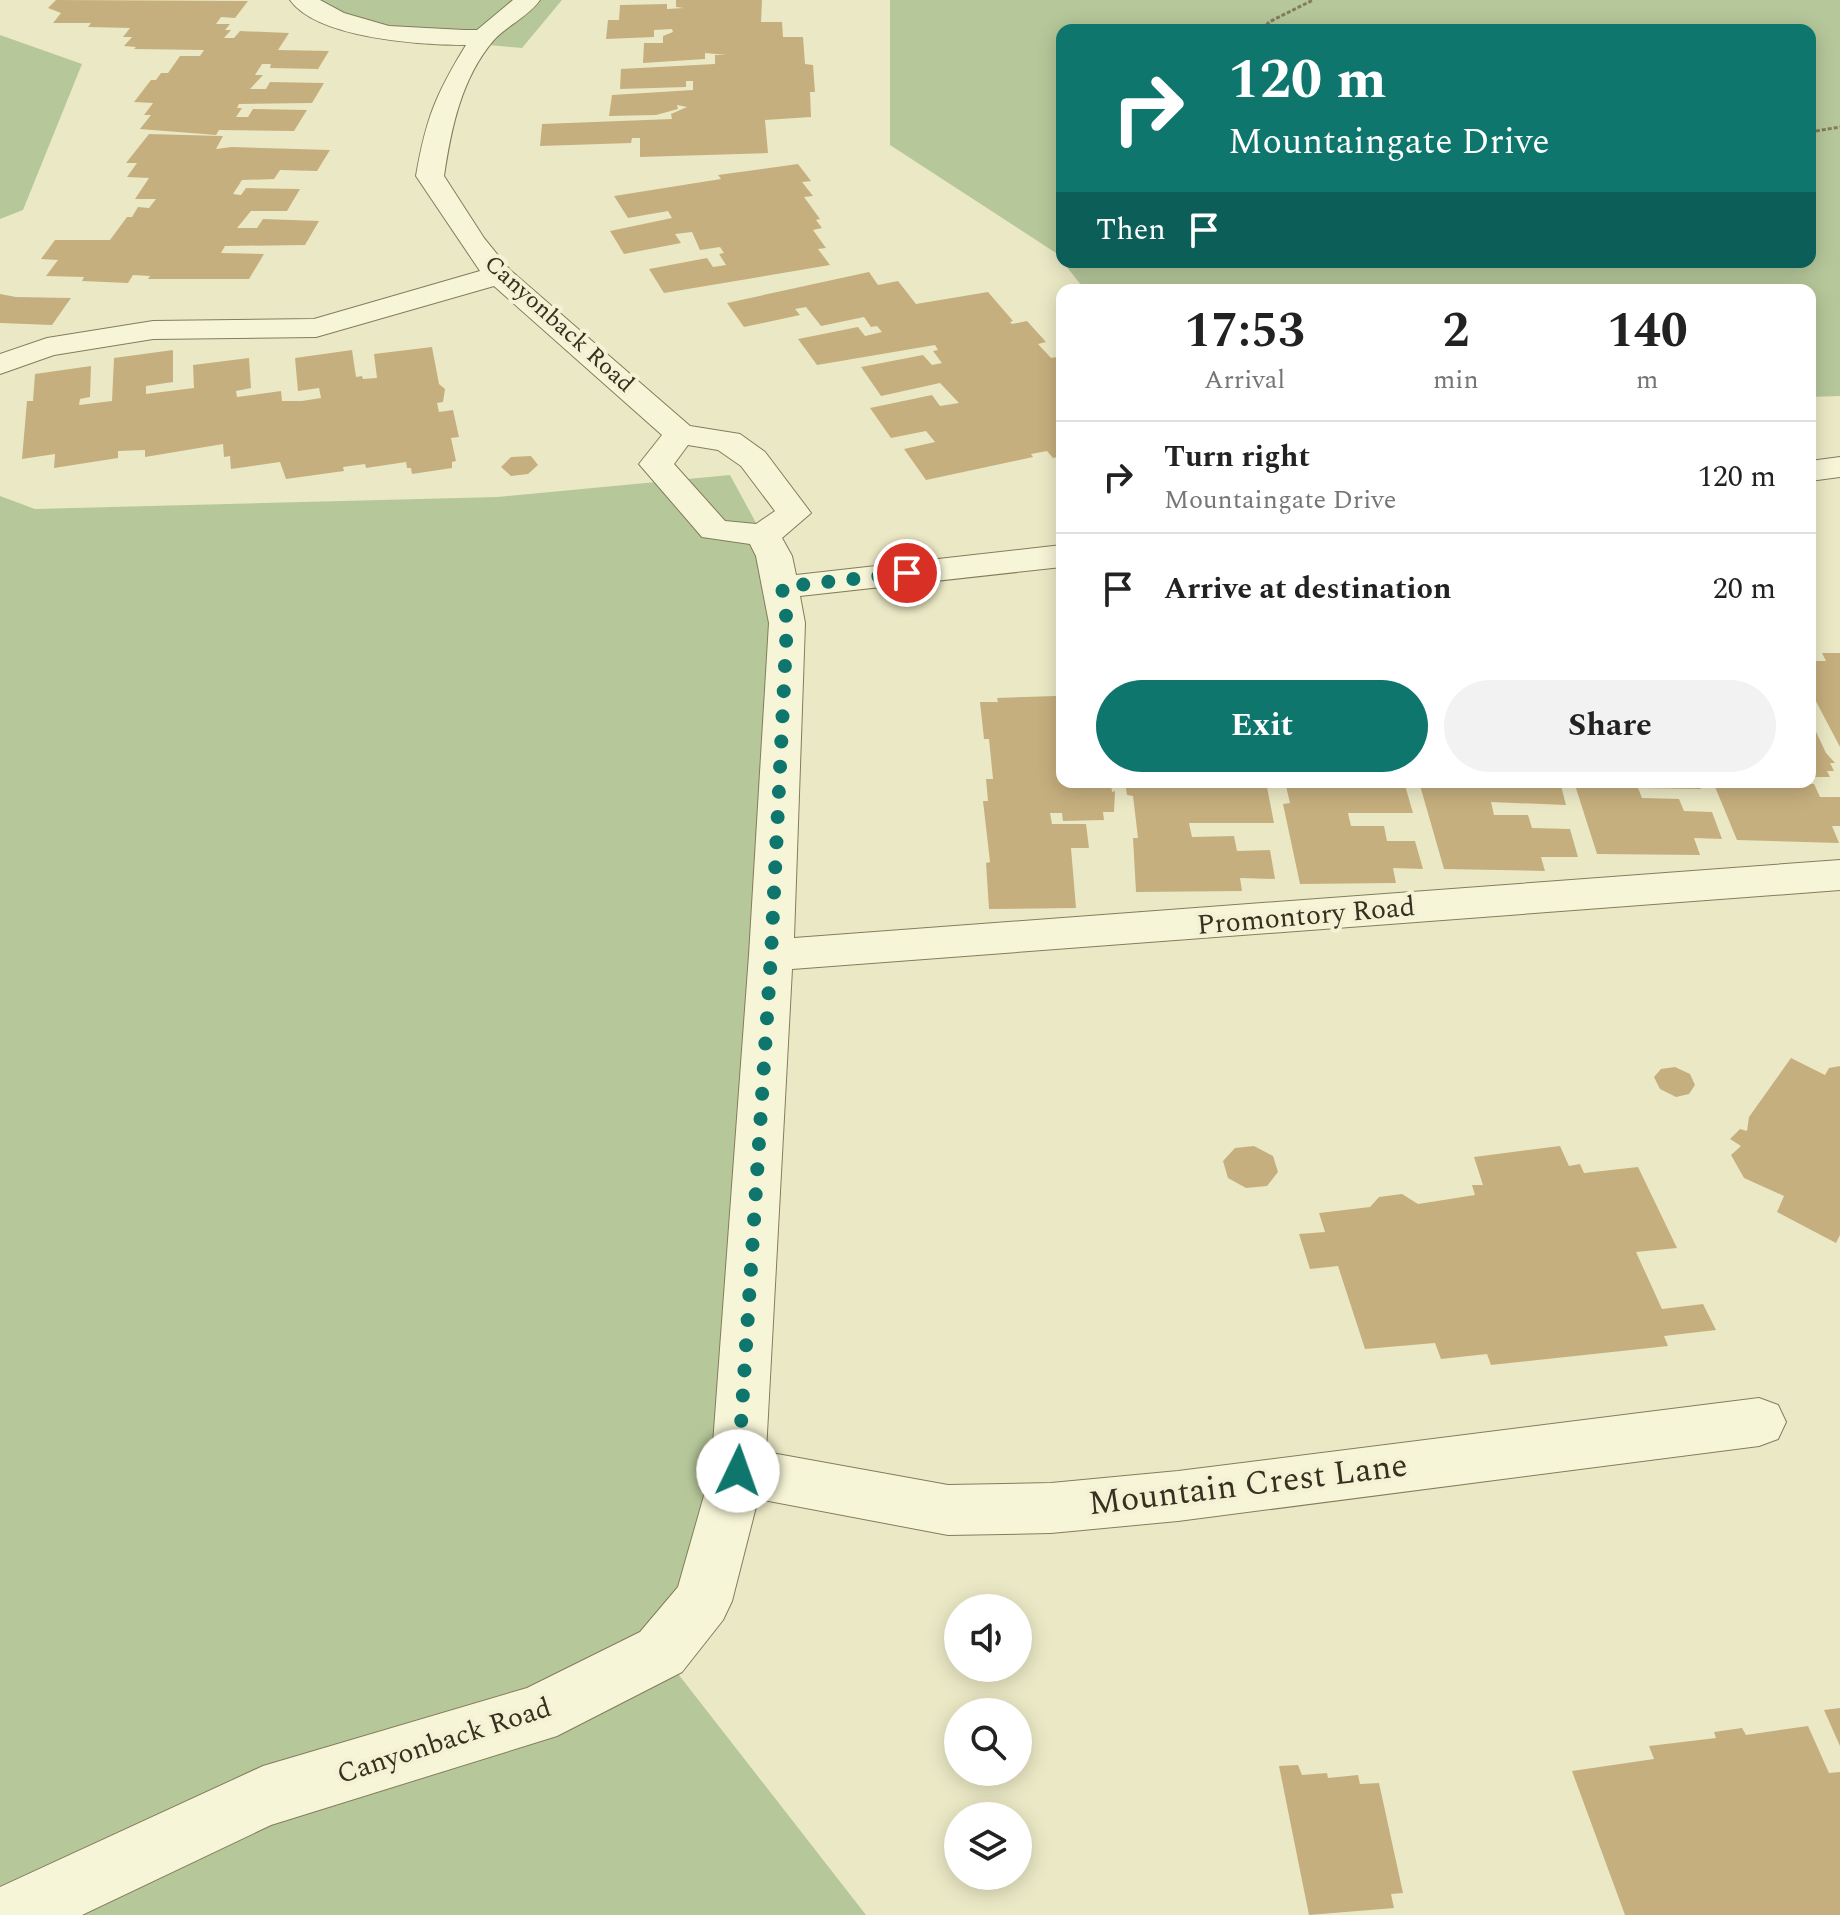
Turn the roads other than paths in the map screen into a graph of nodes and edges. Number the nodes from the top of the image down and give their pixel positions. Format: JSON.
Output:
{"nodes":[{"id":1,"x":302,"y":0,"type":"edge"},
{"id":2,"x":528,"y":0,"type":"edge"},
{"id":3,"x":483,"y":37,"type":"junction"},
{"id":4,"x":499,"y":275,"type":"junction"},
{"id":5,"x":0,"y":365,"type":"edge"},
{"id":6,"x":680,"y":434,"type":"junction"},
{"id":7,"x":1840,"y":467,"type":"edge"},
{"id":8,"x":1816,"y":470,"type":"edge"},
{"id":9,"x":697,"y":512,"type":"junction"},
{"id":10,"x":778,"y":513,"type":"junction"},
{"id":11,"x":1056,"y":557,"type":"edge"},
{"id":12,"x":782,"y":587,"type":"junction"},
{"id":13,"x":1840,"y":875,"type":"edge"},
{"id":14,"x":771,"y":955,"type":"junction"},
{"id":15,"x":1759,"y":1422,"type":"dead end"},
{"id":16,"x":738,"y":1471,"type":"junction"},
{"id":17,"x":12,"y":1915,"type":"edge"}],
"edges":[{"from":1,"to":3,"type":"street"},
{"from":2,"to":3,"type":"street","name":"Canyonback Road"},
{"from":3,"to":4,"type":"street","name":"Canyonback Road"},
{"from":4,"to":5,"type":"street"},
{"from":4,"to":6,"type":"street","name":"Canyonback Road"},
{"from":6,"to":9,"type":"street"},
{"from":6,"to":10,"type":"street","name":"Canyonback Road"},
{"from":7,"to":8,"type":"street"},
{"from":9,"to":10,"type":"street"},
{"from":9,"to":10,"type":"street"},
{"from":10,"to":12,"type":"street","name":"Canyonback Road"},
{"from":11,"to":12,"type":"street"},
{"from":12,"to":14,"type":"street","name":"Canyonback Road"},
{"from":13,"to":14,"type":"street","name":"Promontory Road"},
{"from":14,"to":16,"type":"street","name":"Canyonback Road"},
{"from":15,"to":16,"type":"street","name":"Mountain Crest Lane"},
{"from":16,"to":17,"type":"street","name":"Canyonback Road"}]}
